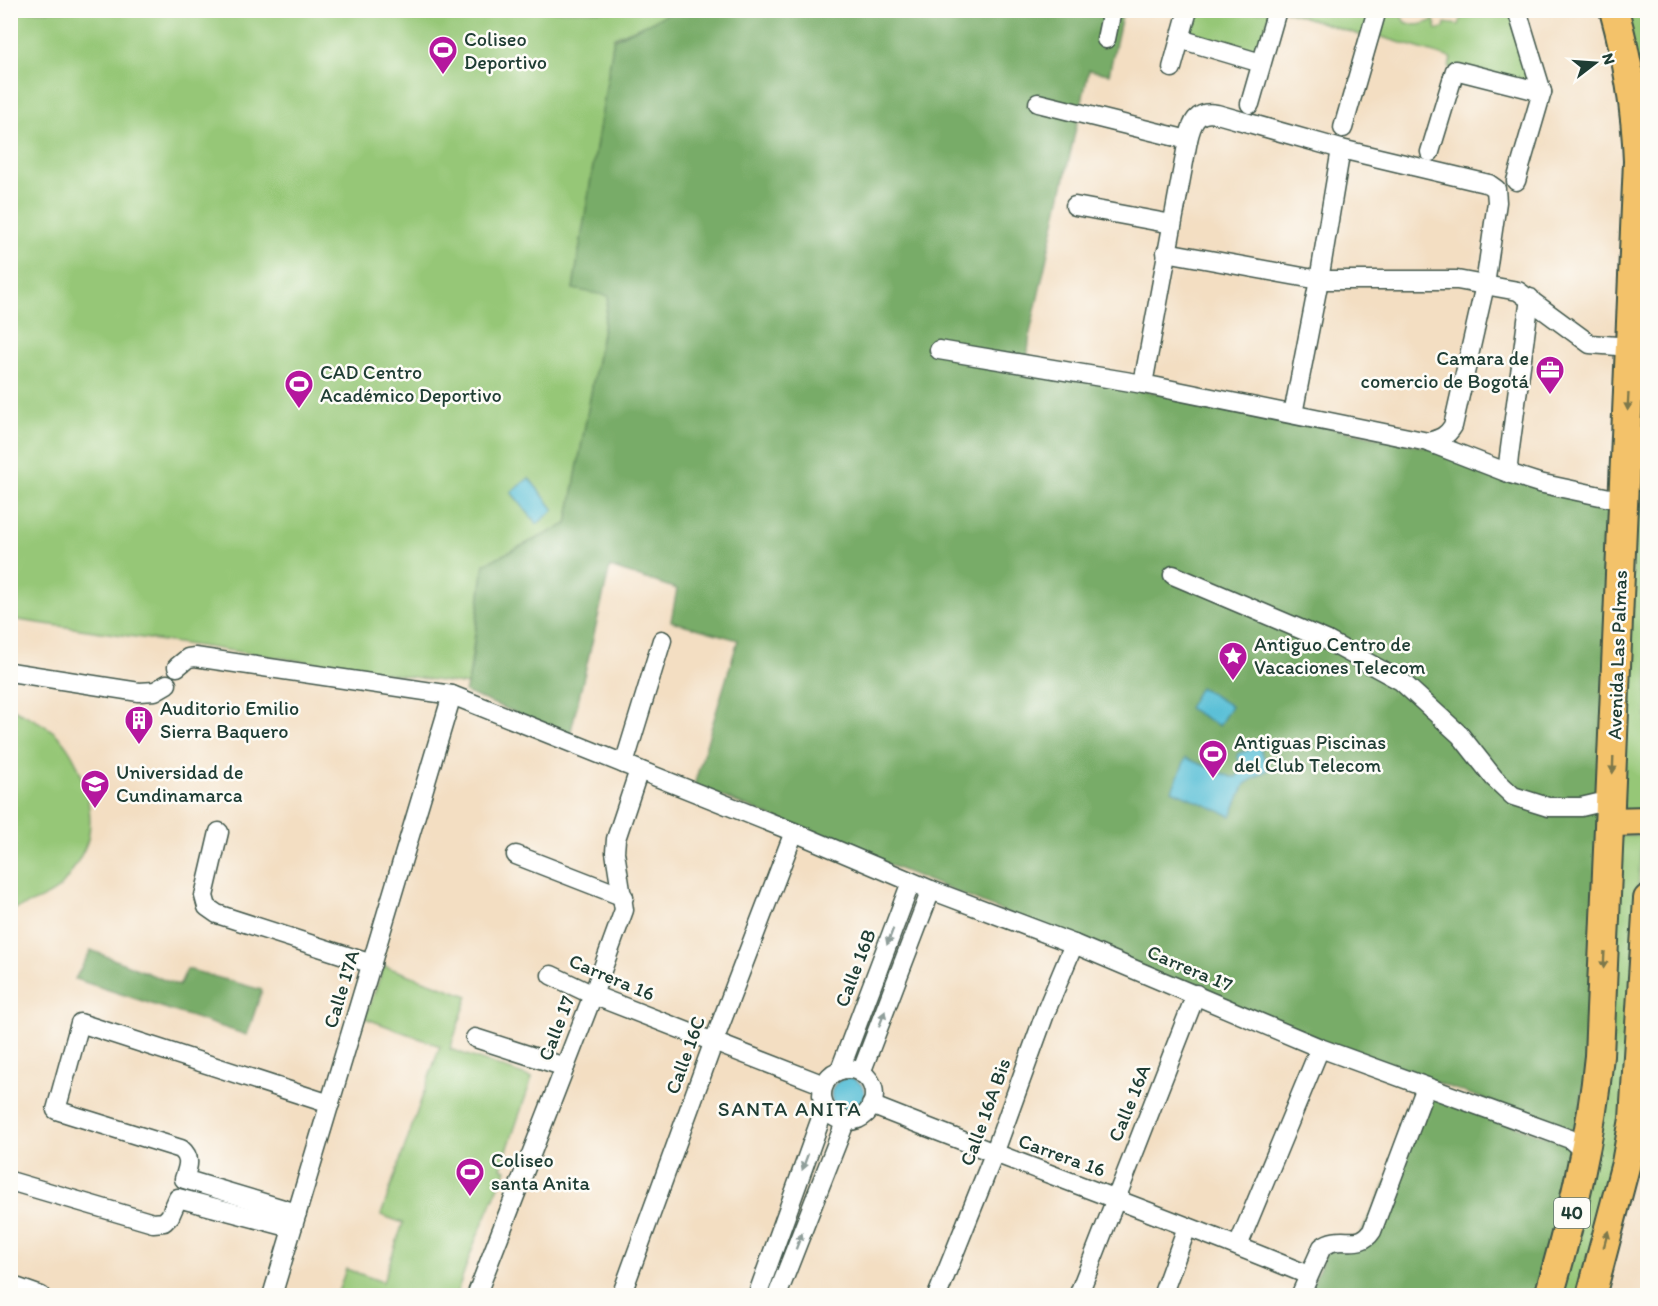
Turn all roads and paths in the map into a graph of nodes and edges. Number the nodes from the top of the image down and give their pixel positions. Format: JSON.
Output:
{"nodes":[{"id":1,"x":1112,"y":10,"type":"edge"},
{"id":2,"x":1188,"y":10,"type":"edge"},
{"id":3,"x":1277,"y":10,"type":"edge"},
{"id":4,"x":1377,"y":10,"type":"edge"},
{"id":5,"x":1517,"y":10,"type":"edge"},
{"id":6,"x":1614,"y":10,"type":"edge"},
{"id":7,"x":1106,"y":39,"type":"dead end"},
{"id":8,"x":1180,"y":39,"type":"junction"},
{"id":9,"x":1261,"y":63,"type":"junction"},
{"id":10,"x":1172,"y":68,"type":"dead end"},
{"id":11,"x":1542,"y":92,"type":"junction"},
{"id":12,"x":1038,"y":104,"type":"dead end"},
{"id":13,"x":1251,"y":104,"type":"dead end"},
{"id":14,"x":1342,"y":128,"type":"dead end"},
{"id":15,"x":1188,"y":140,"type":"junction"},
{"id":16,"x":1341,"y":149,"type":"junction"},
{"id":17,"x":1430,"y":152,"type":"dead end"},
{"id":18,"x":1516,"y":181,"type":"dead end"},
{"id":19,"x":1075,"y":206,"type":"dead end"},
{"id":20,"x":1642,"y":220,"type":"edge"},
{"id":21,"x":1172,"y":224,"type":"junction"},
{"id":22,"x":1166,"y":252,"type":"junction"},
{"id":23,"x":1319,"y":280,"type":"junction"},
{"id":24,"x":1485,"y":285,"type":"junction"},
{"id":25,"x":1530,"y":298,"type":"junction"},
{"id":26,"x":1631,"y":347,"type":"junction"},
{"id":27,"x":939,"y":350,"type":"dead end"},
{"id":28,"x":1143,"y":384,"type":"junction"},
{"id":29,"x":1293,"y":414,"type":"junction"},
{"id":30,"x":1428,"y":442,"type":"junction"},
{"id":31,"x":1511,"y":474,"type":"junction"},
{"id":32,"x":1623,"y":501,"type":"junction"},
{"id":33,"x":1173,"y":574,"type":"dead end"},
{"id":34,"x":662,"y":640,"type":"dead end"},
{"id":35,"x":177,"y":666,"type":"dead end"},
{"id":36,"x":10,"y":672,"type":"edge"},
{"id":37,"x":167,"y":684,"type":"dead end"},
{"id":38,"x":452,"y":695,"type":"junction"},
{"id":39,"x":631,"y":767,"type":"junction"},
{"id":40,"x":1611,"y":811,"type":"junction"},
{"id":41,"x":1647,"y":821,"type":"edge"},
{"id":42,"x":219,"y":832,"type":"dead end"},
{"id":43,"x":794,"y":832,"type":"junction"},
{"id":44,"x":516,"y":855,"type":"dead end"},
{"id":45,"x":911,"y":882,"type":"junction"},
{"id":46,"x":931,"y":890,"type":"junction"},
{"id":47,"x":624,"y":897,"type":"junction"},
{"id":48,"x":1647,"y":899,"type":"edge"},
{"id":49,"x":1074,"y":944,"type":"junction"},
{"id":50,"x":372,"y":964,"type":"junction"},
{"id":51,"x":551,"y":975,"type":"dead end"},
{"id":52,"x":1196,"y":994,"type":"junction"},
{"id":53,"x":593,"y":995,"type":"junction"},
{"id":54,"x":475,"y":1038,"type":"dead end"},
{"id":55,"x":714,"y":1041,"type":"junction"},
{"id":56,"x":1320,"y":1048,"type":"junction"},
{"id":57,"x":565,"y":1067,"type":"junction"},
{"id":58,"x":840,"y":1070,"type":"junction"},
{"id":59,"x":861,"y":1073,"type":"junction"},
{"id":60,"x":824,"y":1085,"type":"junction"},
{"id":61,"x":1426,"y":1087,"type":"junction"},
{"id":62,"x":330,"y":1104,"type":"junction"},
{"id":63,"x":871,"y":1105,"type":"junction"},
{"id":64,"x":825,"y":1107,"type":"junction"},
{"id":65,"x":846,"y":1120,"type":"junction"},
{"id":66,"x":1581,"y":1142,"type":"junction"},
{"id":67,"x":994,"y":1154,"type":"junction"},
{"id":68,"x":10,"y":1181,"type":"edge"},
{"id":69,"x":1114,"y":1199,"type":"junction"},
{"id":70,"x":294,"y":1220,"type":"junction"},
{"id":71,"x":1187,"y":1227,"type":"junction"},
{"id":72,"x":1238,"y":1246,"type":"junction"},
{"id":73,"x":1308,"y":1275,"type":"junction"},
{"id":74,"x":10,"y":1285,"type":"edge"},
{"id":75,"x":34,"y":1295,"type":"edge"},
{"id":76,"x":272,"y":1296,"type":"edge"},
{"id":77,"x":476,"y":1296,"type":"edge"},
{"id":78,"x":621,"y":1296,"type":"edge"},
{"id":79,"x":757,"y":1296,"type":"edge"},
{"id":80,"x":777,"y":1296,"type":"edge"},
{"id":81,"x":937,"y":1296,"type":"edge"},
{"id":82,"x":1078,"y":1296,"type":"edge"},
{"id":83,"x":1162,"y":1296,"type":"edge"},
{"id":84,"x":1300,"y":1296,"type":"edge"},
{"id":85,"x":1549,"y":1296,"type":"edge"},
{"id":86,"x":1591,"y":1296,"type":"edge"}],
"edges":[{"from":1,"to":7,"type":"street"},
{"from":2,"to":8,"type":"street"},
{"from":3,"to":9,"type":"street"},
{"from":4,"to":14,"type":"street"},
{"from":5,"to":11,"type":"street"},
{"from":6,"to":20,"type":"main road","name":"Avenida Las Palmas","number":"40"},
{"from":8,"to":9,"type":"street"},
{"from":8,"to":10,"type":"street"},
{"from":9,"to":13,"type":"street"},
{"from":11,"to":17,"type":"street"},
{"from":11,"to":18,"type":"street"},
{"from":12,"to":15,"type":"street"},
{"from":15,"to":16,"type":"street"},
{"from":15,"to":21,"type":"street"},
{"from":16,"to":23,"type":"street"},
{"from":16,"to":24,"type":"street"},
{"from":19,"to":21,"type":"street"},
{"from":20,"to":26,"type":"main road","name":"Avenida Las Palmas","number":"40"},
{"from":21,"to":22,"type":"street"},
{"from":22,"to":23,"type":"street"},
{"from":22,"to":28,"type":"street"},
{"from":23,"to":24,"type":"street"},
{"from":23,"to":29,"type":"street"},
{"from":24,"to":25,"type":"street"},
{"from":24,"to":30,"type":"street"},
{"from":25,"to":26,"type":"street"},
{"from":25,"to":31,"type":"street"},
{"from":26,"to":32,"type":"main road","name":"Avenida Las Palmas","number":"40","one_way":true},
{"from":27,"to":28,"type":"street"},
{"from":28,"to":29,"type":"street"},
{"from":29,"to":30,"type":"street"},
{"from":30,"to":31,"type":"street"},
{"from":31,"to":32,"type":"street"},
{"from":32,"to":40,"type":"main road","name":"Avenida Las Palmas","number":"40","one_way":true},
{"from":33,"to":40,"type":"street"},
{"from":34,"to":39,"type":"street","name":"Calle 17"},
{"from":35,"to":38,"type":"street","name":"Carrera 17"},
{"from":36,"to":37,"type":"street"},
{"from":38,"to":39,"type":"street","name":"Carrera 17"},
{"from":38,"to":50,"type":"street","name":"Calle 17A"},
{"from":39,"to":43,"type":"street","name":"Carrera 17"},
{"from":39,"to":47,"type":"street","name":"Calle 17"},
{"from":40,"to":41,"type":"main road"},
{"from":40,"to":66,"type":"main road","name":"Avenida Las Palmas","number":"40","one_way":true},
{"from":42,"to":50,"type":"street"},
{"from":43,"to":45,"type":"street","name":"Carrera 17"},
{"from":43,"to":55,"type":"street","name":"Calle 16C"},
{"from":44,"to":47,"type":"street"},
{"from":45,"to":46,"type":"street","name":"Carrera 17"},
{"from":45,"to":58,"type":"street","name":"Calle 16B","one_way":true},
{"from":46,"to":49,"type":"street","name":"Carrera 17"},
{"from":59,"to":46,"type":"street","one_way":true},
{"from":47,"to":53,"type":"street","name":"Calle 17"},
{"from":86,"to":48,"type":"main road","number":"40","one_way":true},
{"from":49,"to":52,"type":"street","name":"Carrera 17"},
{"from":49,"to":67,"type":"street","name":"Calle 16A Bis"},
{"from":50,"to":62,"type":"street","name":"Calle 17A"},
{"from":51,"to":53,"type":"street","name":"Carrera 16"},
{"from":52,"to":56,"type":"street","name":"Carrera 17"},
{"from":52,"to":69,"type":"street","name":"Calle 16A"},
{"from":53,"to":55,"type":"street","name":"Carrera 16"},
{"from":53,"to":57,"type":"street","name":"Calle 17"},
{"from":54,"to":57,"type":"street"},
{"from":55,"to":60,"type":"street","name":"Carrera 16"},
{"from":55,"to":78,"type":"street","name":"Calle 16C"},
{"from":56,"to":61,"type":"street","name":"Carrera 17"},
{"from":56,"to":72,"type":"street"},
{"from":57,"to":77,"type":"street","name":"Calle 17"},
{"from":58,"to":59,"type":"street"},
{"from":58,"to":60,"type":"street"},
{"from":59,"to":63,"type":"street"},
{"from":60,"to":64,"type":"street"},
{"from":61,"to":66,"type":"street","name":"Carrera 17"},
{"from":61,"to":73,"type":"street"},
{"from":62,"to":70,"type":"street","name":"Calle 17A"},
{"from":62,"to":70,"type":"street"},
{"from":63,"to":65,"type":"street"},
{"from":63,"to":67,"type":"street","name":"Carrera 16"},
{"from":64,"to":65,"type":"street"},
{"from":64,"to":79,"type":"street","one_way":true},
{"from":80,"to":65,"type":"street","one_way":true},
{"from":66,"to":85,"type":"main road","name":"Avenida Las Palmas","number":"40"},
{"from":67,"to":69,"type":"street","name":"Carrera 16"},
{"from":67,"to":81,"type":"street","name":"Calle 16A Bis"},
{"from":68,"to":70,"type":"street"},
{"from":69,"to":71,"type":"street","name":"Carrera 16"},
{"from":69,"to":82,"type":"street","name":"Calle 16A"},
{"from":70,"to":76,"type":"street","name":"Calle 17A"},
{"from":71,"to":72,"type":"street","name":"Carrera 16"},
{"from":71,"to":83,"type":"street"},
{"from":72,"to":73,"type":"street","name":"Carrera 16"},
{"from":73,"to":84,"type":"street"},
{"from":74,"to":75,"type":"street"}]}
